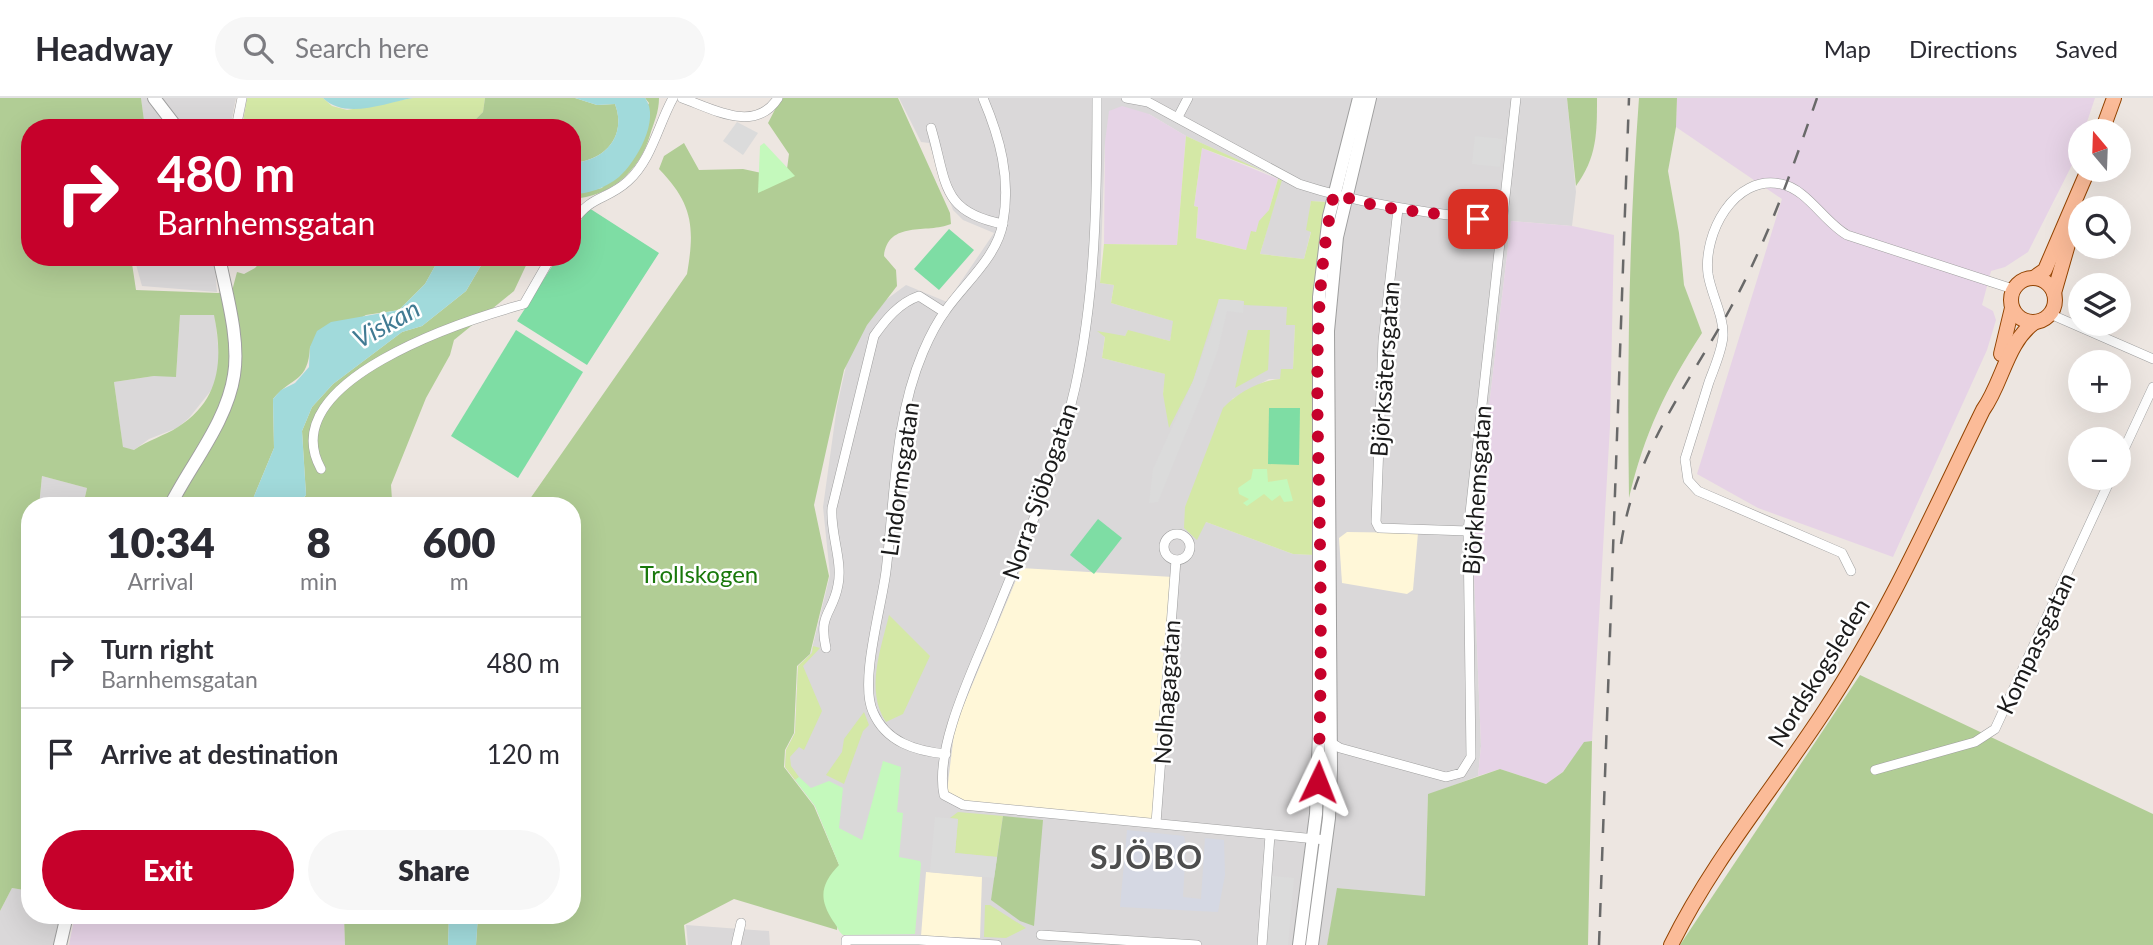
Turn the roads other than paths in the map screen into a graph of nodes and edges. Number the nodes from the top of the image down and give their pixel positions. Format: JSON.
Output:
{"nodes":[{"id":1,"x":154,"y":98,"type":"edge"},
{"id":2,"x":242,"y":98,"type":"edge"},
{"id":3,"x":673,"y":98,"type":"edge"},
{"id":4,"x":682,"y":98,"type":"edge"},
{"id":5,"x":778,"y":98,"type":"edge"},
{"id":6,"x":983,"y":98,"type":"edge"},
{"id":7,"x":1097,"y":98,"type":"edge"},
{"id":8,"x":1126,"y":98,"type":"edge"},
{"id":9,"x":1188,"y":98,"type":"edge"},
{"id":10,"x":1359,"y":98,"type":"edge"},
{"id":11,"x":1370,"y":98,"type":"edge"},
{"id":12,"x":1516,"y":98,"type":"edge"},
{"id":13,"x":2114,"y":98,"type":"edge"},
{"id":14,"x":1178,"y":117,"type":"junction"},
{"id":15,"x":170,"y":119,"type":"edge"},
{"id":16,"x":238,"y":119,"type":"edge"},
{"id":17,"x":2106,"y":119,"type":"edge"},
{"id":18,"x":931,"y":128,"type":"dead end"},
{"id":19,"x":1340,"y":196,"type":"junction"},
{"id":20,"x":1398,"y":209,"type":"junction"},
{"id":21,"x":581,"y":212,"type":"edge"},
{"id":22,"x":2068,"y":220,"type":"edge"},
{"id":23,"x":1503,"y":222,"type":"junction"},
{"id":24,"x":1003,"y":224,"type":"junction"},
{"id":25,"x":2068,"y":239,"type":"edge"},
{"id":26,"x":224,"y":266,"type":"edge"},
{"id":27,"x":546,"y":266,"type":"edge"},
{"id":28,"x":2035,"y":277,"type":"junction"},
{"id":29,"x":2013,"y":289,"type":"junction"},
{"id":30,"x":2054,"y":293,"type":"junction"},
{"id":31,"x":2012,"y":308,"type":"junction"},
{"id":32,"x":944,"y":312,"type":"junction"},
{"id":33,"x":2050,"y":314,"type":"junction"},
{"id":34,"x":2035,"y":322,"type":"junction"},
{"id":35,"x":2153,"y":359,"type":"edge"},
{"id":36,"x":2153,"y":387,"type":"edge"},
{"id":37,"x":1983,"y":410,"type":"junction"},
{"id":38,"x":2131,"y":434,"type":"edge"},
{"id":39,"x":321,"y":469,"type":"dead end"},
{"id":40,"x":2105,"y":490,"type":"edge"},
{"id":41,"x":175,"y":497,"type":"edge"},
{"id":42,"x":1468,"y":531,"type":"junction"},
{"id":43,"x":1175,"y":560,"type":"dead end"},
{"id":44,"x":1852,"y":571,"type":"dead end"},
{"id":45,"x":827,"y":648,"type":"dead end"},
{"id":46,"x":1325,"y":738,"type":"junction"},
{"id":47,"x":946,"y":754,"type":"junction"},
{"id":48,"x":1875,"y":770,"type":"dead end"},
{"id":49,"x":1156,"y":823,"type":"junction"},
{"id":50,"x":1270,"y":835,"type":"junction"},
{"id":51,"x":1312,"y":839,"type":"junction"},
{"id":52,"x":1326,"y":840,"type":"junction"},
{"id":53,"x":741,"y":923,"type":"dead end"},
{"id":54,"x":65,"y":924,"type":"edge"},
{"id":55,"x":1041,"y":935,"type":"dead end"},
{"id":56,"x":919,"y":942,"type":"edge"},
{"id":57,"x":1083,"y":942,"type":"edge"},
{"id":58,"x":846,"y":943,"type":"edge"},
{"id":59,"x":1111,"y":943,"type":"edge"},
{"id":60,"x":60,"y":945,"type":"edge"},
{"id":61,"x":736,"y":945,"type":"edge"},
{"id":62,"x":997,"y":945,"type":"edge"},
{"id":63,"x":1197,"y":945,"type":"edge"},
{"id":64,"x":1262,"y":945,"type":"edge"},
{"id":65,"x":1299,"y":945,"type":"edge"},
{"id":66,"x":1312,"y":945,"type":"edge"},
{"id":67,"x":1671,"y":945,"type":"edge"}],
"edges":[{"from":1,"to":15,"type":"street"},
{"from":2,"to":16,"type":"street"},
{"from":3,"to":21,"type":"street"},
{"from":4,"to":5,"type":"street"},
{"from":6,"to":24,"type":"street","name":"Lindormsgatan"},
{"from":7,"to":47,"type":"street","name":"Norra Sjöbogatan"},
{"from":8,"to":14,"type":"street"},
{"from":9,"to":14,"type":"street"},
{"from":10,"to":19,"type":"street"},
{"from":11,"to":19,"type":"street"},
{"from":12,"to":23,"type":"street","name":"Björkhemsgatan"},
{"from":13,"to":17,"type":"main road"},
{"from":14,"to":19,"type":"street"},
{"from":18,"to":24,"type":"street"},
{"from":19,"to":20,"type":"street"},
{"from":19,"to":46,"type":"street"},
{"from":20,"to":23,"type":"street"},
{"from":20,"to":42,"type":"street","name":"Björksätersgatan"},
{"from":22,"to":28,"type":"main road"},
{"from":23,"to":42,"type":"street","name":"Björkhemsgatan"},
{"from":24,"to":32,"type":"street","name":"Lindormsgatan"},
{"from":25,"to":30,"type":"main road"},
{"from":26,"to":41,"type":"street"},
{"from":27,"to":39,"type":"street"},
{"from":28,"to":29,"type":"main road"},
{"from":28,"to":30,"type":"main road"},
{"from":29,"to":31,"type":"main road"},
{"from":29,"to":44,"type":"street"},
{"from":30,"to":33,"type":"main road"},
{"from":31,"to":34,"type":"main road"},
{"from":31,"to":37,"type":"main road","name":"Nordskogsleden"},
{"from":32,"to":45,"type":"street"},
{"from":32,"to":47,"type":"street","name":"Lindormsgatan"},
{"from":33,"to":34,"type":"main road"},
{"from":33,"to":35,"type":"street"},
{"from":34,"to":37,"type":"main road","name":"Nordskogsleden"},
{"from":36,"to":38,"type":"street"},
{"from":37,"to":67,"type":"main road","name":"Nordskogsleden"},
{"from":40,"to":48,"type":"street","name":"Kompassgatan"},
{"from":42,"to":46,"type":"street","name":"Björkhemsgatan"},
{"from":43,"to":49,"type":"street","name":"Nolhagagatan"},
{"from":46,"to":51,"type":"street"},
{"from":46,"to":52,"type":"street"},
{"from":47,"to":49,"type":"street","name":"Norra Sjöbogatan"},
{"from":49,"to":50,"type":"street"},
{"from":50,"to":51,"type":"street"},
{"from":50,"to":64,"type":"street"},
{"from":51,"to":52,"type":"street"},
{"from":51,"to":65,"type":"street"},
{"from":52,"to":66,"type":"street"},
{"from":53,"to":61,"type":"street"},
{"from":54,"to":60,"type":"street"},
{"from":55,"to":57,"type":"street"},
{"from":56,"to":58,"type":"street"},
{"from":56,"to":62,"type":"street"},
{"from":57,"to":59,"type":"street"},
{"from":59,"to":63,"type":"street"}]}
